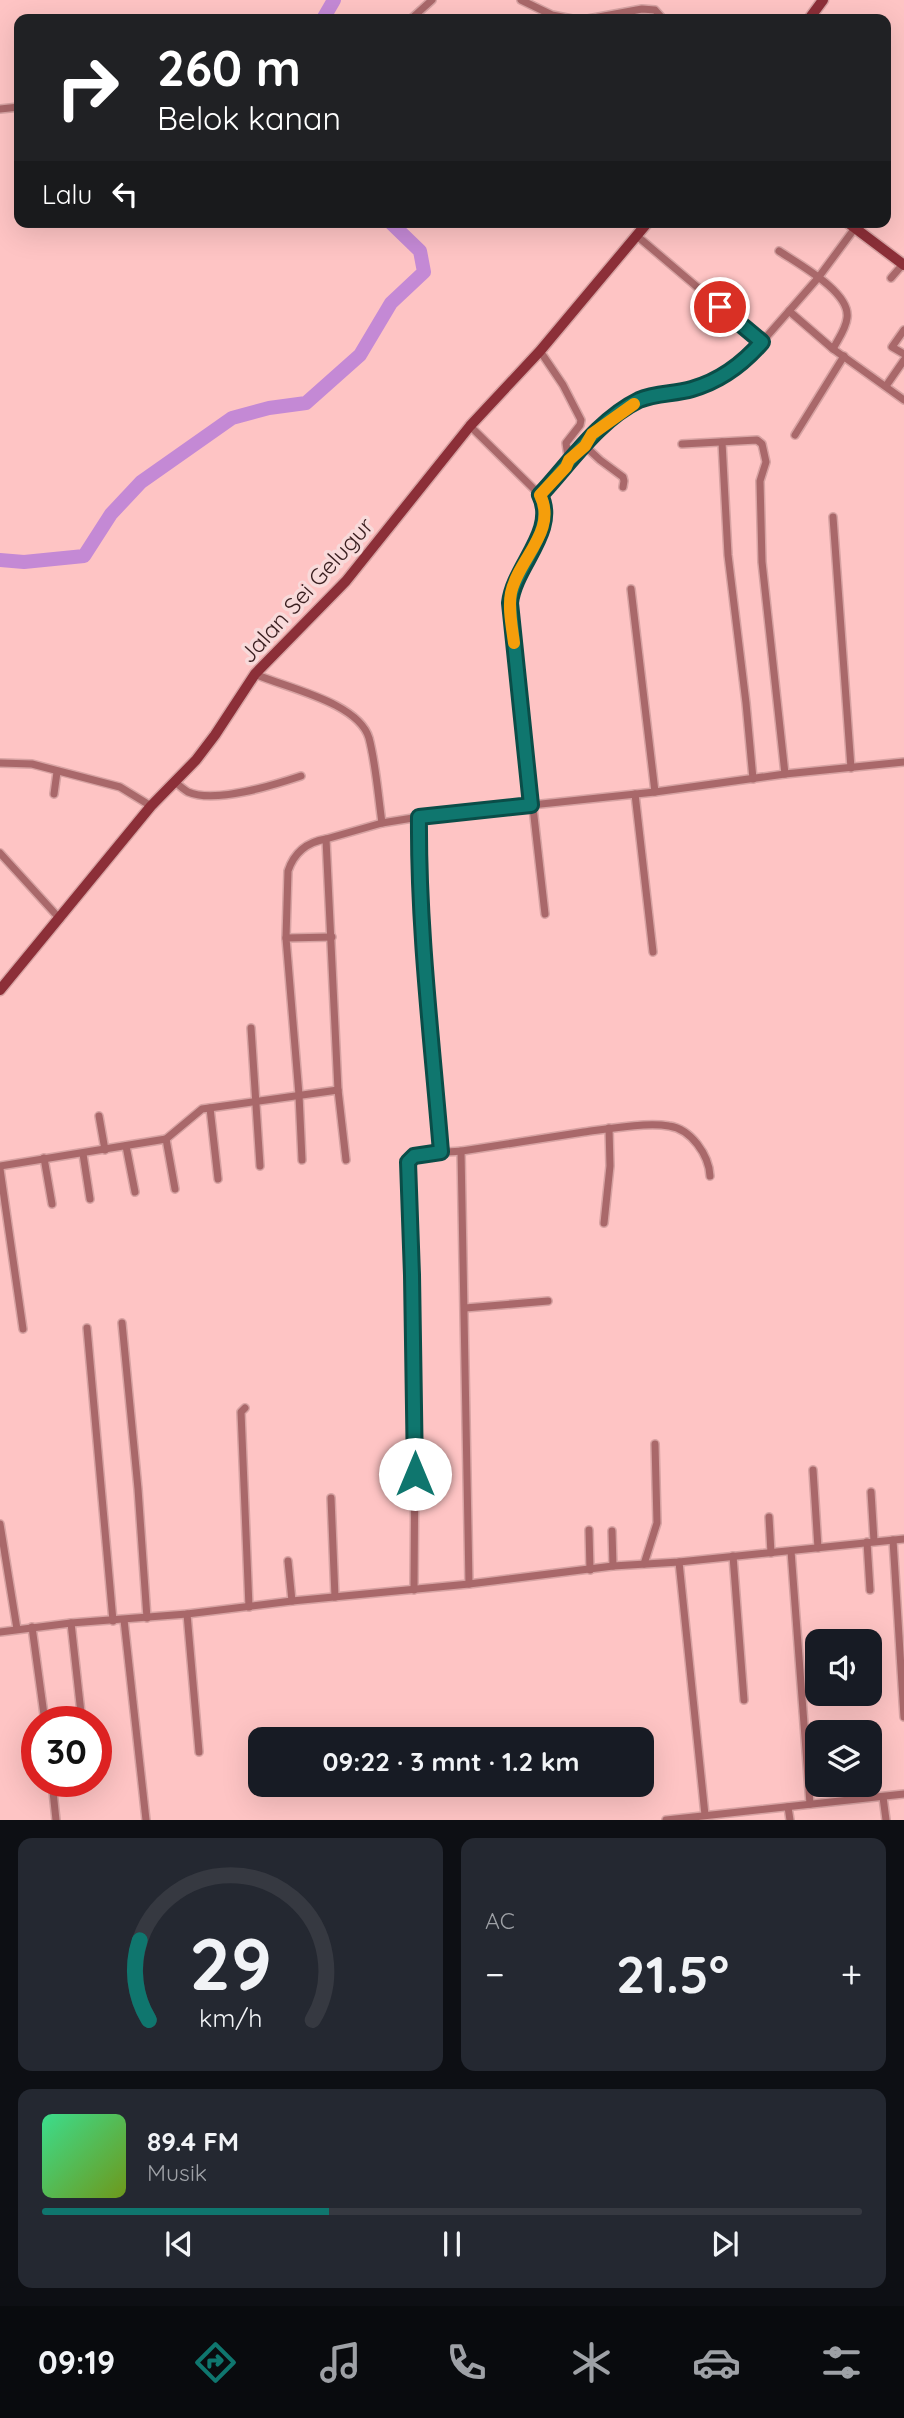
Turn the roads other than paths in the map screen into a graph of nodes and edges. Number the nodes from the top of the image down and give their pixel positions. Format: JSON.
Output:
{"nodes":[{"id":1,"x":432,"y":0,"type":"edge"},
{"id":2,"x":521,"y":0,"type":"edge"},
{"id":3,"x":656,"y":0,"type":"edge"},
{"id":4,"x":824,"y":0,"type":"edge"},
{"id":5,"x":654,"y":10,"type":"junction"},
{"id":6,"x":417,"y":14,"type":"edge"},
{"id":7,"x":550,"y":14,"type":"edge"},
{"id":8,"x":615,"y":14,"type":"edge"},
{"id":9,"x":658,"y":14,"type":"edge"},
{"id":10,"x":813,"y":14,"type":"edge"},
{"id":11,"x":643,"y":228,"type":"edge"},
{"id":12,"x":849,"y":228,"type":"edge"},
{"id":13,"x":855,"y":228,"type":"edge"},
{"id":14,"x":637,"y":236,"type":"junction"},
{"id":15,"x":779,"y":251,"type":"dead end"},
{"id":16,"x":903,"y":265,"type":"edge"},
{"id":17,"x":818,"y":278,"type":"junction"},
{"id":18,"x":891,"y":278,"type":"dead end"},
{"id":19,"x":789,"y":311,"type":"junction"},
{"id":20,"x":904,"y":330,"type":"edge"},
{"id":21,"x":762,"y":342,"type":"junction"},
{"id":22,"x":834,"y":348,"type":"junction"},
{"id":23,"x":540,"y":351,"type":"junction"},
{"id":24,"x":904,"y":354,"type":"edge"},
{"id":25,"x":845,"y":356,"type":"junction"},
{"id":26,"x":904,"y":360,"type":"edge"},
{"id":27,"x":886,"y":386,"type":"junction"},
{"id":28,"x":904,"y":400,"type":"edge"},
{"id":29,"x":470,"y":426,"type":"junction"},
{"id":30,"x":795,"y":435,"type":"dead end"},
{"id":31,"x":722,"y":442,"type":"junction"},
{"id":32,"x":682,"y":444,"type":"dead end"},
{"id":33,"x":585,"y":446,"type":"junction"},
{"id":34,"x":569,"y":460,"type":"junction"},
{"id":35,"x":623,"y":487,"type":"dead end"},
{"id":36,"x":540,"y":495,"type":"junction"},
{"id":37,"x":833,"y":517,"type":"dead end"},
{"id":38,"x":631,"y":589,"type":"dead end"},
{"id":39,"x":255,"y":674,"type":"junction"},
{"id":40,"x":904,"y":762,"type":"edge"},
{"id":41,"x":0,"y":763,"type":"edge"},
{"id":42,"x":852,"y":768,"type":"junction"},
{"id":43,"x":57,"y":772,"type":"junction"},
{"id":44,"x":785,"y":774,"type":"junction"},
{"id":45,"x":301,"y":776,"type":"dead end"},
{"id":46,"x":753,"y":779,"type":"junction"},
{"id":47,"x":176,"y":782,"type":"junction"},
{"id":48,"x":654,"y":792,"type":"junction"},
{"id":49,"x":54,"y":794,"type":"dead end"},
{"id":50,"x":635,"y":794,"type":"junction"},
{"id":51,"x":531,"y":805,"type":"junction"},
{"id":52,"x":151,"y":806,"type":"junction"},
{"id":53,"x":419,"y":817,"type":"junction"},
{"id":54,"x":382,"y":823,"type":"junction"},
{"id":55,"x":326,"y":839,"type":"junction"},
{"id":56,"x":0,"y":853,"type":"edge"},
{"id":57,"x":545,"y":914,"type":"dead end"},
{"id":58,"x":60,"y":919,"type":"junction"},
{"id":59,"x":331,"y":937,"type":"junction"},
{"id":60,"x":286,"y":938,"type":"junction"},
{"id":61,"x":653,"y":952,"type":"dead end"},
{"id":62,"x":0,"y":990,"type":"edge"},
{"id":63,"x":251,"y":1028,"type":"dead end"},
{"id":64,"x":338,"y":1090,"type":"junction"},
{"id":65,"x":299,"y":1095,"type":"junction"},
{"id":66,"x":254,"y":1101,"type":"junction"},
{"id":67,"x":210,"y":1108,"type":"junction"},
{"id":68,"x":99,"y":1116,"type":"dead end"},
{"id":69,"x":609,"y":1128,"type":"junction"},
{"id":70,"x":166,"y":1139,"type":"junction"},
{"id":71,"x":126,"y":1146,"type":"junction"},
{"id":72,"x":105,"y":1150,"type":"junction"},
{"id":73,"x":461,"y":1151,"type":"junction"},
{"id":74,"x":441,"y":1152,"type":"junction"},
{"id":75,"x":83,"y":1154,"type":"junction"},
{"id":76,"x":44,"y":1158,"type":"junction"},
{"id":77,"x":302,"y":1160,"type":"dead end"},
{"id":78,"x":345,"y":1160,"type":"dead end"},
{"id":79,"x":260,"y":1166,"type":"dead end"},
{"id":80,"x":0,"y":1168,"type":"edge"},
{"id":81,"x":710,"y":1176,"type":"dead end"},
{"id":82,"x":218,"y":1179,"type":"dead end"},
{"id":83,"x":175,"y":1189,"type":"dead end"},
{"id":84,"x":135,"y":1192,"type":"dead end"},
{"id":85,"x":90,"y":1199,"type":"dead end"},
{"id":86,"x":52,"y":1204,"type":"dead end"},
{"id":87,"x":604,"y":1223,"type":"dead end"},
{"id":88,"x":548,"y":1301,"type":"dead end"},
{"id":89,"x":465,"y":1308,"type":"junction"},
{"id":90,"x":122,"y":1323,"type":"dead end"},
{"id":91,"x":88,"y":1328,"type":"dead end"},
{"id":92,"x":23,"y":1329,"type":"dead end"},
{"id":93,"x":245,"y":1408,"type":"dead end"},
{"id":94,"x":655,"y":1444,"type":"dead end"},
{"id":95,"x":813,"y":1471,"type":"dead end"},
{"id":96,"x":870,"y":1492,"type":"dead end"},
{"id":97,"x":331,"y":1498,"type":"dead end"},
{"id":98,"x":769,"y":1517,"type":"dead end"},
{"id":99,"x":0,"y":1524,"type":"edge"},
{"id":100,"x":589,"y":1530,"type":"dead end"},
{"id":101,"x":612,"y":1531,"type":"dead end"},
{"id":102,"x":904,"y":1539,"type":"edge"},
{"id":103,"x":893,"y":1540,"type":"junction"},
{"id":104,"x":871,"y":1542,"type":"junction"},
{"id":105,"x":818,"y":1548,"type":"junction"},
{"id":106,"x":791,"y":1551,"type":"junction"},
{"id":107,"x":771,"y":1553,"type":"junction"},
{"id":108,"x":733,"y":1556,"type":"junction"},
{"id":109,"x":288,"y":1562,"type":"dead end"},
{"id":110,"x":679,"y":1562,"type":"junction"},
{"id":111,"x":644,"y":1564,"type":"junction"},
{"id":112,"x":613,"y":1566,"type":"junction"},
{"id":113,"x":590,"y":1570,"type":"junction"},
{"id":114,"x":469,"y":1584,"type":"junction"},
{"id":115,"x":414,"y":1590,"type":"junction"},
{"id":116,"x":870,"y":1590,"type":"dead end"},
{"id":117,"x":335,"y":1597,"type":"junction"},
{"id":118,"x":292,"y":1601,"type":"junction"},
{"id":119,"x":249,"y":1607,"type":"junction"},
{"id":120,"x":187,"y":1614,"type":"junction"},
{"id":121,"x":147,"y":1618,"type":"junction"},
{"id":122,"x":124,"y":1620,"type":"junction"},
{"id":123,"x":113,"y":1621,"type":"junction"},
{"id":124,"x":71,"y":1623,"type":"junction"},
{"id":125,"x":32,"y":1627,"type":"junction"},
{"id":126,"x":18,"y":1629,"type":"junction"},
{"id":127,"x":0,"y":1632,"type":"edge"},
{"id":128,"x":744,"y":1700,"type":"dead end"},
{"id":129,"x":43,"y":1706,"type":"edge"},
{"id":130,"x":80,"y":1706,"type":"edge"},
{"id":131,"x":904,"y":1717,"type":"edge"},
{"id":132,"x":199,"y":1752,"type":"dead end"},
{"id":133,"x":904,"y":1794,"type":"edge"},
{"id":134,"x":54,"y":1797,"type":"edge"},
{"id":135,"x":883,"y":1797,"type":"junction"},
{"id":136,"x":810,"y":1804,"type":"junction"},
{"id":137,"x":788,"y":1807,"type":"junction"},
{"id":138,"x":705,"y":1815,"type":"junction"},
{"id":139,"x":739,"y":1815,"type":"edge"},
{"id":140,"x":56,"y":1819,"type":"edge"},
{"id":141,"x":146,"y":1819,"type":"edge"},
{"id":142,"x":672,"y":1819,"type":"edge"},
{"id":143,"x":790,"y":1819,"type":"edge"},
{"id":144,"x":886,"y":1819,"type":"edge"}],
"edges":[{"from":1,"to":6,"type":"street"},
{"from":2,"to":7,"type":"street"},
{"from":3,"to":5,"type":"street"},
{"from":4,"to":10,"type":"main road"},
{"from":5,"to":8,"type":"street"},
{"from":5,"to":9,"type":"street"},
{"from":11,"to":14,"type":"main road","name":"Jalan Sei Gelugur"},
{"from":12,"to":17,"type":"street"},
{"from":13,"to":16,"type":"main road"},
{"from":14,"to":21,"type":"street"},
{"from":14,"to":23,"type":"main road","name":"Jalan Sei Gelugur"},
{"from":15,"to":17,"type":"street"},
{"from":16,"to":18,"type":"street"},
{"from":17,"to":19,"type":"street"},
{"from":17,"to":22,"type":"street"},
{"from":19,"to":21,"type":"street"},
{"from":19,"to":22,"type":"street"},
{"from":20,"to":24,"type":"street"},
{"from":21,"to":33,"type":"street"},
{"from":22,"to":25,"type":"street"},
{"from":23,"to":29,"type":"main road","name":"Jalan Sei Gelugur"},
{"from":23,"to":34,"type":"street"},
{"from":25,"to":27,"type":"street"},
{"from":25,"to":30,"type":"street"},
{"from":26,"to":27,"type":"street"},
{"from":27,"to":28,"type":"street"},
{"from":29,"to":36,"type":"street"},
{"from":29,"to":39,"type":"main road","name":"Jalan Sei Gelugur"},
{"from":31,"to":32,"type":"street"},
{"from":31,"to":44,"type":"street"},
{"from":31,"to":46,"type":"street"},
{"from":33,"to":34,"type":"street"},
{"from":33,"to":35,"type":"street"},
{"from":34,"to":36,"type":"street"},
{"from":36,"to":51,"type":"street"},
{"from":37,"to":42,"type":"street"},
{"from":38,"to":48,"type":"street"},
{"from":39,"to":47,"type":"main road","name":"Jalan Sei Gelugur"},
{"from":39,"to":54,"type":"street"},
{"from":40,"to":42,"type":"street"},
{"from":41,"to":43,"type":"street"},
{"from":42,"to":44,"type":"street"},
{"from":43,"to":49,"type":"street"},
{"from":43,"to":52,"type":"street"},
{"from":44,"to":46,"type":"street"},
{"from":45,"to":47,"type":"street"},
{"from":46,"to":48,"type":"street"},
{"from":47,"to":52,"type":"main road","name":"Jalan Sei Gelugur"},
{"from":48,"to":50,"type":"street"},
{"from":50,"to":51,"type":"street"},
{"from":50,"to":61,"type":"street"},
{"from":51,"to":53,"type":"street"},
{"from":51,"to":57,"type":"street"},
{"from":52,"to":58,"type":"main road","name":"Jalan Sei Gelugur"},
{"from":53,"to":54,"type":"street"},
{"from":53,"to":74,"type":"street"},
{"from":54,"to":55,"type":"street"},
{"from":55,"to":59,"type":"street"},
{"from":55,"to":60,"type":"street"},
{"from":56,"to":58,"type":"street"},
{"from":58,"to":62,"type":"main road","name":"Jalan Sei Gelugur"},
{"from":59,"to":60,"type":"street"},
{"from":59,"to":64,"type":"street"},
{"from":60,"to":65,"type":"street"},
{"from":63,"to":66,"type":"street"},
{"from":64,"to":65,"type":"street"},
{"from":64,"to":78,"type":"street"},
{"from":65,"to":66,"type":"street"},
{"from":65,"to":77,"type":"street"},
{"from":66,"to":67,"type":"street"},
{"from":66,"to":79,"type":"street"},
{"from":67,"to":70,"type":"street"},
{"from":67,"to":82,"type":"street"},
{"from":68,"to":72,"type":"street"},
{"from":69,"to":73,"type":"street"},
{"from":69,"to":81,"type":"street"},
{"from":69,"to":87,"type":"street"},
{"from":70,"to":71,"type":"street"},
{"from":70,"to":83,"type":"street"},
{"from":71,"to":72,"type":"street"},
{"from":71,"to":84,"type":"street"},
{"from":72,"to":75,"type":"street"},
{"from":73,"to":74,"type":"street"},
{"from":73,"to":89,"type":"street"},
{"from":74,"to":115,"type":"street"},
{"from":75,"to":76,"type":"street"},
{"from":75,"to":85,"type":"street"},
{"from":76,"to":80,"type":"street"},
{"from":76,"to":86,"type":"street"},
{"from":80,"to":92,"type":"street"},
{"from":88,"to":89,"type":"street"},
{"from":89,"to":114,"type":"street"},
{"from":90,"to":121,"type":"street"},
{"from":91,"to":123,"type":"street"},
{"from":93,"to":119,"type":"street"},
{"from":94,"to":111,"type":"street"},
{"from":95,"to":105,"type":"street"},
{"from":96,"to":104,"type":"street"},
{"from":97,"to":117,"type":"street"},
{"from":98,"to":107,"type":"street"},
{"from":99,"to":126,"type":"street"},
{"from":100,"to":113,"type":"street"},
{"from":101,"to":112,"type":"street"},
{"from":102,"to":103,"type":"street"},
{"from":103,"to":104,"type":"street"},
{"from":103,"to":131,"type":"street"},
{"from":104,"to":105,"type":"street"},
{"from":104,"to":116,"type":"street"},
{"from":105,"to":106,"type":"street"},
{"from":106,"to":107,"type":"street"},
{"from":106,"to":136,"type":"street"},
{"from":107,"to":108,"type":"street"},
{"from":108,"to":110,"type":"street"},
{"from":108,"to":128,"type":"street"},
{"from":109,"to":118,"type":"street"},
{"from":110,"to":111,"type":"street"},
{"from":110,"to":138,"type":"street"},
{"from":111,"to":112,"type":"street"},
{"from":112,"to":113,"type":"street"},
{"from":113,"to":114,"type":"street"},
{"from":114,"to":115,"type":"street"},
{"from":115,"to":117,"type":"street"},
{"from":117,"to":118,"type":"street"},
{"from":118,"to":119,"type":"street"},
{"from":119,"to":120,"type":"street"},
{"from":120,"to":121,"type":"street"},
{"from":120,"to":132,"type":"street"},
{"from":121,"to":122,"type":"street"},
{"from":122,"to":123,"type":"street"},
{"from":122,"to":141,"type":"street"},
{"from":123,"to":124,"type":"street"},
{"from":124,"to":125,"type":"street"},
{"from":124,"to":130,"type":"street"},
{"from":125,"to":126,"type":"street"},
{"from":125,"to":129,"type":"street"},
{"from":126,"to":127,"type":"street"},
{"from":133,"to":135,"type":"street"},
{"from":134,"to":140,"type":"street"},
{"from":135,"to":136,"type":"street"},
{"from":135,"to":144,"type":"street"},
{"from":136,"to":137,"type":"street"},
{"from":137,"to":139,"type":"street"},
{"from":137,"to":143,"type":"street"},
{"from":138,"to":139,"type":"street"},
{"from":138,"to":142,"type":"street"}]}
